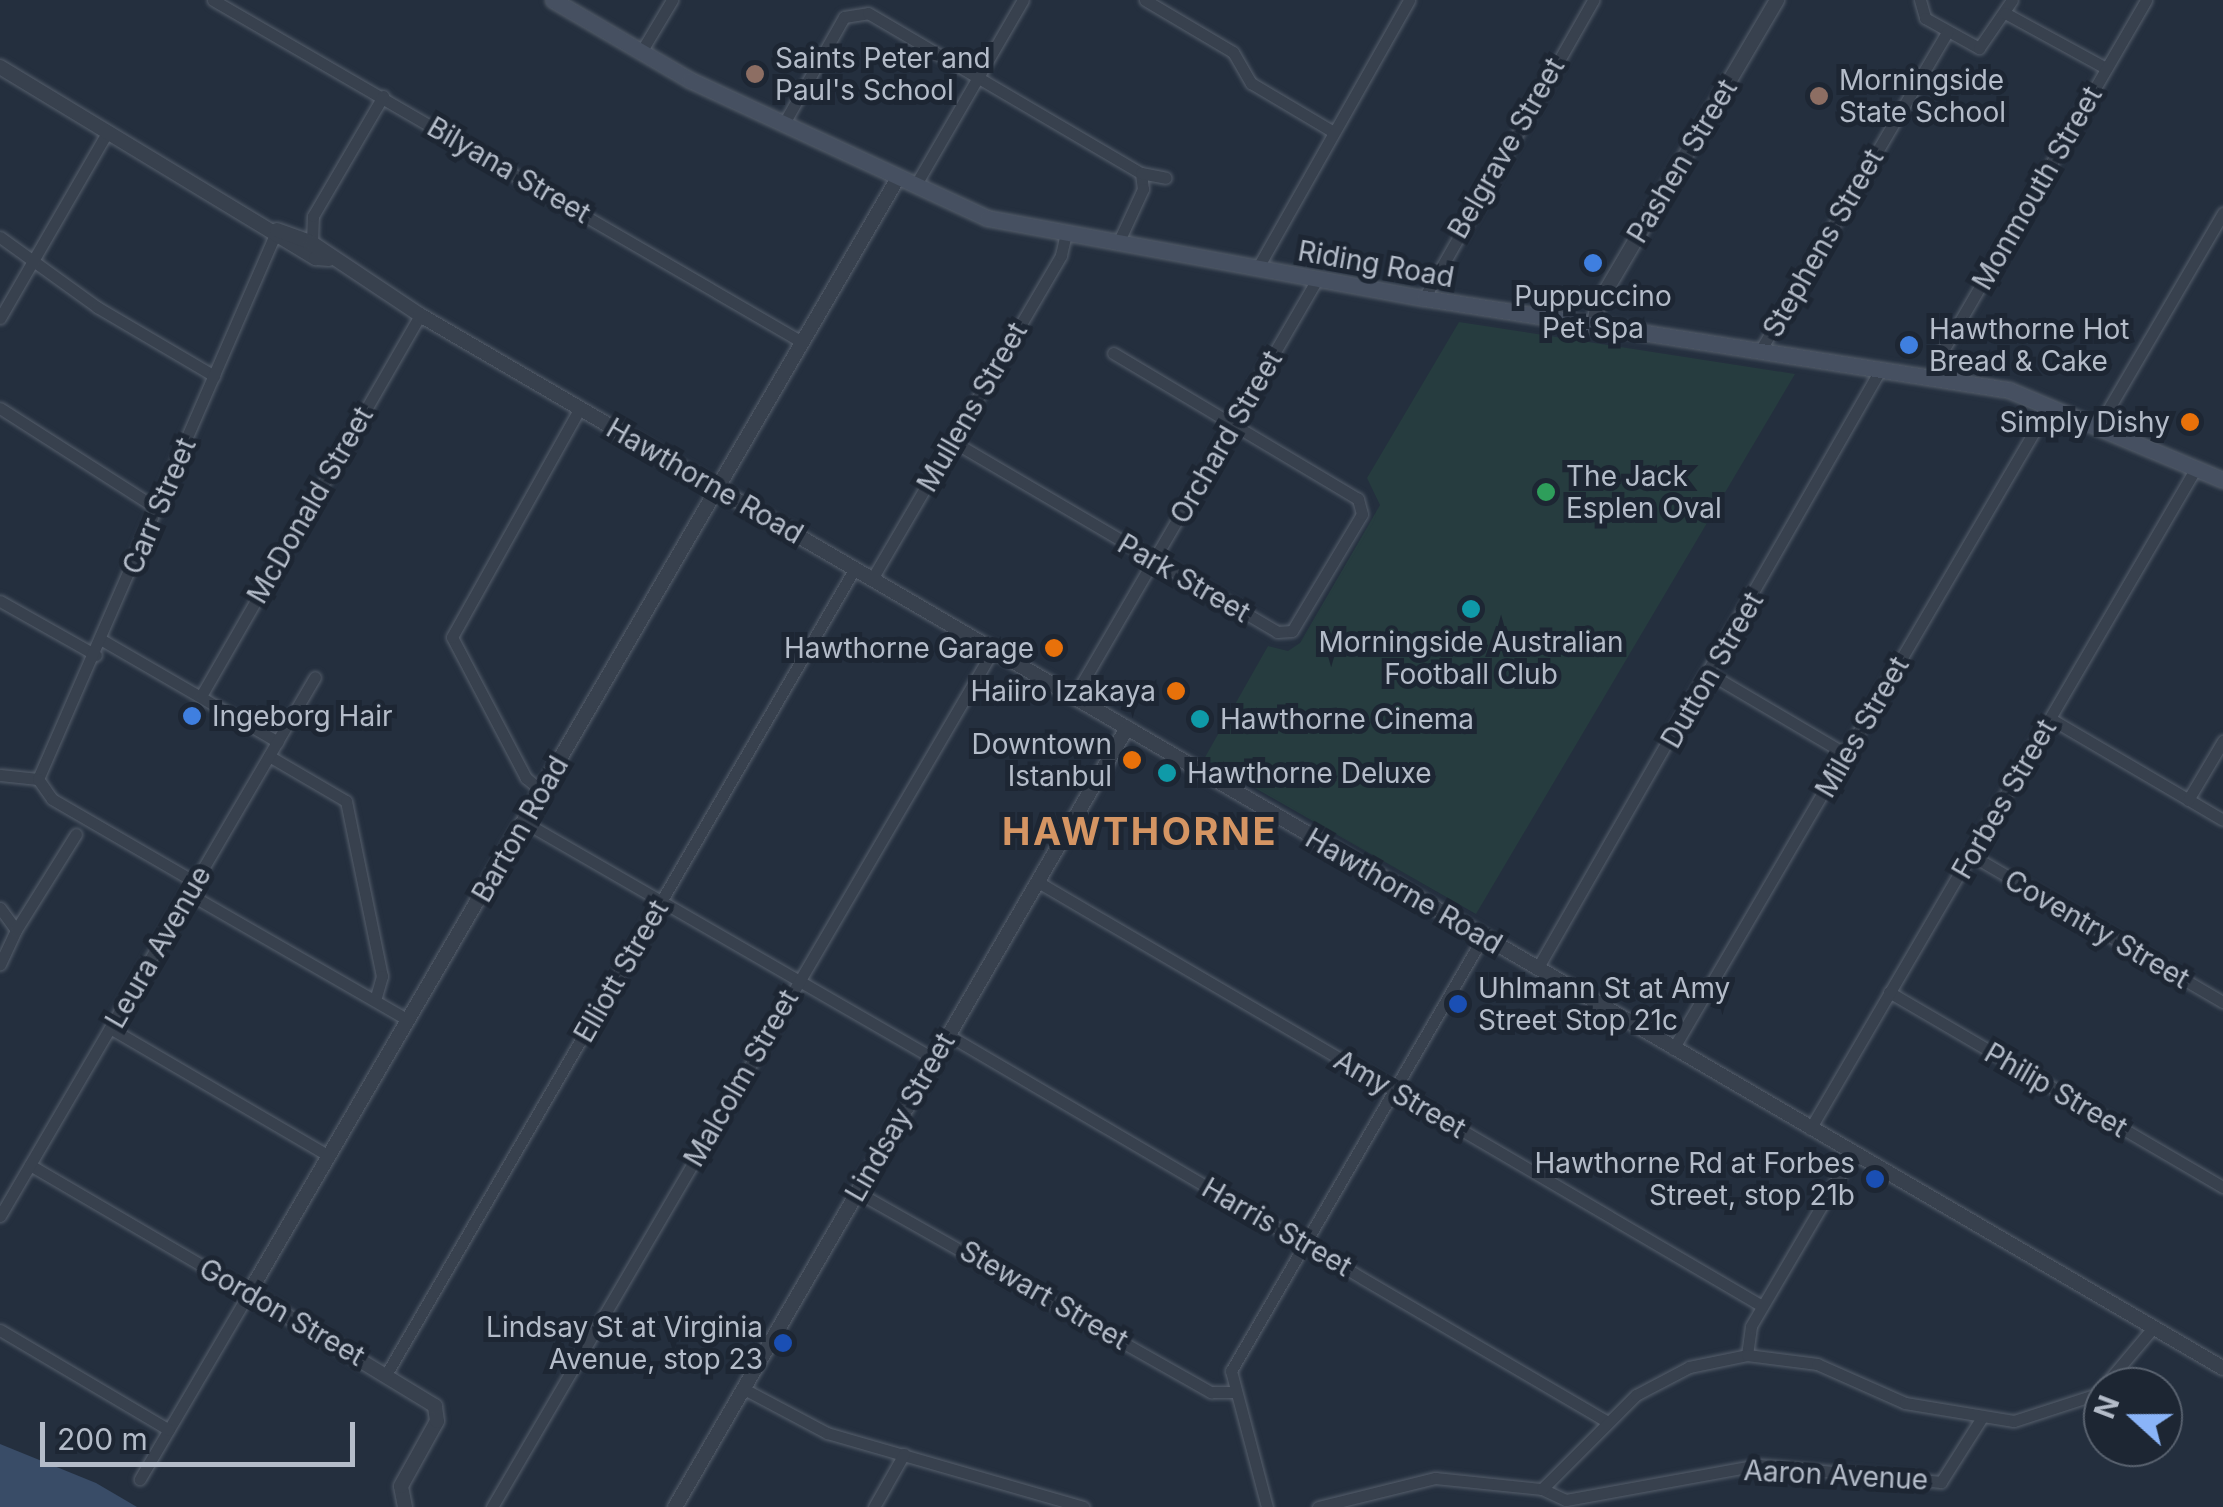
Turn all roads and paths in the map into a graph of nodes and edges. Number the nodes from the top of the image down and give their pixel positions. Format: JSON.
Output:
{"nodes":[{"id":1,"x":214,"y":0,"type":"edge"},
{"id":2,"x":553,"y":0,"type":"edge"},
{"id":3,"x":672,"y":0,"type":"edge"},
{"id":4,"x":1023,"y":0,"type":"edge"},
{"id":5,"x":1144,"y":0,"type":"edge"},
{"id":6,"x":1409,"y":0,"type":"edge"},
{"id":7,"x":1593,"y":0,"type":"edge"},
{"id":8,"x":1777,"y":0,"type":"edge"},
{"id":9,"x":1920,"y":0,"type":"edge"},
{"id":10,"x":2012,"y":0,"type":"edge"},
{"id":11,"x":2146,"y":0,"type":"edge"},
{"id":12,"x":2005,"y":13,"type":"junction"},
{"id":13,"x":1946,"y":32,"type":"junction"},
{"id":14,"x":641,"y":52,"type":"junction"},
{"id":15,"x":0,"y":67,"type":"edge"},
{"id":16,"x":2106,"y":68,"type":"junction"},
{"id":17,"x":978,"y":76,"type":"junction"},
{"id":18,"x":382,"y":96,"type":"junction"},
{"id":19,"x":783,"y":125,"type":"junction"},
{"id":20,"x":108,"y":130,"type":"junction"},
{"id":21,"x":1332,"y":131,"type":"junction"},
{"id":22,"x":1142,"y":173,"type":"junction"},
{"id":23,"x":898,"y":178,"type":"junction"},
{"id":24,"x":1166,"y":178,"type":"dead end"},
{"id":25,"x":915,"y":186,"type":"junction"},
{"id":26,"x":2223,"y":212,"type":"edge"},
{"id":27,"x":277,"y":230,"type":"junction"},
{"id":28,"x":1066,"y":234,"type":"junction"},
{"id":29,"x":0,"y":237,"type":"edge"},
{"id":30,"x":312,"y":243,"type":"junction"},
{"id":31,"x":1118,"y":243,"type":"junction"},
{"id":32,"x":34,"y":258,"type":"junction"},
{"id":33,"x":328,"y":259,"type":"junction"},
{"id":34,"x":1257,"y":269,"type":"junction"},
{"id":35,"x":1317,"y":280,"type":"junction"},
{"id":36,"x":1424,"y":298,"type":"junction"},
{"id":37,"x":420,"y":315,"type":"junction"},
{"id":38,"x":0,"y":318,"type":"edge"},
{"id":39,"x":1594,"y":324,"type":"junction"},
{"id":40,"x":802,"y":342,"type":"junction"},
{"id":41,"x":1760,"y":351,"type":"junction"},
{"id":42,"x":1113,"y":353,"type":"dead end"},
{"id":43,"x":1880,"y":370,"type":"junction"},
{"id":44,"x":214,"y":376,"type":"junction"},
{"id":45,"x":1934,"y":378,"type":"junction"},
{"id":46,"x":2050,"y":406,"type":"junction"},
{"id":47,"x":0,"y":408,"type":"edge"},
{"id":48,"x":580,"y":408,"type":"junction"},
{"id":49,"x":1233,"y":424,"type":"junction"},
{"id":50,"x":2098,"y":426,"type":"junction"},
{"id":51,"x":952,"y":441,"type":"junction"},
{"id":52,"x":2196,"y":468,"type":"junction"},
{"id":53,"x":2223,"y":480,"type":"edge"},
{"id":54,"x":717,"y":488,"type":"junction"},
{"id":55,"x":158,"y":509,"type":"junction"},
{"id":56,"x":1154,"y":560,"type":"junction"},
{"id":57,"x":854,"y":568,"type":"junction"},
{"id":58,"x":872,"y":578,"type":"junction"},
{"id":59,"x":0,"y":601,"type":"edge"},
{"id":60,"x":102,"y":640,"type":"junction"},
{"id":61,"x":993,"y":650,"type":"junction"},
{"id":62,"x":96,"y":655,"type":"junction"},
{"id":63,"x":1710,"y":674,"type":"junction"},
{"id":64,"x":315,"y":677,"type":"dead end"},
{"id":65,"x":201,"y":696,"type":"junction"},
{"id":66,"x":1074,"y":697,"type":"junction"},
{"id":67,"x":2051,"y":719,"type":"junction"},
{"id":68,"x":1127,"y":728,"type":"junction"},
{"id":69,"x":2223,"y":741,"type":"edge"},
{"id":70,"x":278,"y":742,"type":"junction"},
{"id":71,"x":1846,"y":754,"type":"junction"},
{"id":72,"x":269,"y":756,"type":"junction"},
{"id":73,"x":0,"y":775,"type":"edge"},
{"id":74,"x":38,"y":779,"type":"junction"},
{"id":75,"x":542,"y":791,"type":"junction"},
{"id":76,"x":2188,"y":800,"type":"junction"},
{"id":77,"x":2223,"y":820,"type":"edge"},
{"id":78,"x":524,"y":822,"type":"junction"},
{"id":79,"x":76,"y":834,"type":"dead end"},
{"id":80,"x":1972,"y":855,"type":"junction"},
{"id":81,"x":1038,"y":882,"type":"junction"},
{"id":82,"x":192,"y":888,"type":"junction"},
{"id":83,"x":662,"y":901,"type":"junction"},
{"id":84,"x":0,"y":908,"type":"edge"},
{"id":85,"x":16,"y":930,"type":"junction"},
{"id":86,"x":1483,"y":937,"type":"junction"},
{"id":87,"x":0,"y":965,"type":"edge"},
{"id":88,"x":1538,"y":968,"type":"junction"},
{"id":89,"x":798,"y":980,"type":"junction"},
{"id":90,"x":1889,"y":992,"type":"junction"},
{"id":91,"x":375,"y":1000,"type":"junction"},
{"id":92,"x":2223,"y":1002,"type":"edge"},
{"id":93,"x":408,"y":1020,"type":"junction"},
{"id":94,"x":110,"y":1028,"type":"junction"},
{"id":95,"x":948,"y":1035,"type":"junction"},
{"id":96,"x":1673,"y":1049,"type":"junction"},
{"id":97,"x":934,"y":1059,"type":"junction"},
{"id":98,"x":1394,"y":1090,"type":"junction"},
{"id":99,"x":1810,"y":1129,"type":"junction"},
{"id":100,"x":1852,"y":1154,"type":"junction"},
{"id":101,"x":329,"y":1156,"type":"junction"},
{"id":102,"x":30,"y":1165,"type":"junction"},
{"id":103,"x":2223,"y":1187,"type":"edge"},
{"id":104,"x":857,"y":1192,"type":"junction"},
{"id":105,"x":0,"y":1216,"type":"edge"},
{"id":106,"x":1306,"y":1244,"type":"junction"},
{"id":107,"x":249,"y":1293,"type":"junction"},
{"id":108,"x":1762,"y":1306,"type":"junction"},
{"id":109,"x":0,"y":1330,"type":"edge"},
{"id":110,"x":2151,"y":1330,"type":"junction"},
{"id":111,"x":1747,"y":1355,"type":"junction"},
{"id":112,"x":2223,"y":1368,"type":"edge"},
{"id":113,"x":387,"y":1373,"type":"junction"},
{"id":114,"x":744,"y":1389,"type":"junction"},
{"id":115,"x":1232,"y":1392,"type":"junction"},
{"id":116,"x":1981,"y":1418,"type":"junction"},
{"id":117,"x":1606,"y":1421,"type":"junction"},
{"id":118,"x":169,"y":1430,"type":"junction"},
{"id":119,"x":904,"y":1454,"type":"junction"},
{"id":120,"x":140,"y":1479,"type":"dead end"},
{"id":121,"x":1542,"y":1489,"type":"junction"},
{"id":122,"x":405,"y":1507,"type":"edge"},
{"id":123,"x":492,"y":1507,"type":"edge"},
{"id":124,"x":675,"y":1507,"type":"edge"},
{"id":125,"x":874,"y":1507,"type":"edge"},
{"id":126,"x":1084,"y":1507,"type":"edge"},
{"id":127,"x":1267,"y":1507,"type":"edge"},
{"id":128,"x":1318,"y":1507,"type":"edge"}],
"edges":[{"from":1,"to":18,"type":"street","name":"Bilyana Street"},
{"from":2,"to":14,"type":"main road","name":"Riding Road"},
{"from":3,"to":14,"type":"street"},
{"from":4,"to":17,"type":"street"},
{"from":5,"to":21,"type":"street"},
{"from":6,"to":21,"type":"street"},
{"from":7,"to":36,"type":"street","name":"Belgrave Street"},
{"from":8,"to":39,"type":"street","name":"Pashen Street"},
{"from":9,"to":13,"type":"street"},
{"from":10,"to":12,"type":"street"},
{"from":11,"to":16,"type":"street","name":"Monmouth Street"},
{"from":12,"to":13,"type":"street"},
{"from":12,"to":16,"type":"street"},
{"from":13,"to":41,"type":"street","name":"Stephens Street"},
{"from":14,"to":19,"type":"main road","name":"Riding Road"},
{"from":15,"to":20,"type":"street","name":"Hawthorne Road"},
{"from":16,"to":45,"type":"street","name":"Monmouth Street"},
{"from":17,"to":19,"type":"street"},
{"from":17,"to":22,"type":"street"},
{"from":17,"to":25,"type":"street"},
{"from":18,"to":30,"type":"street"},
{"from":18,"to":40,"type":"street","name":"Bilyana Street"},
{"from":19,"to":23,"type":"main road","name":"Riding Road"},
{"from":20,"to":27,"type":"street","name":"Hawthorne Road"},
{"from":20,"to":32,"type":"street"},
{"from":21,"to":34,"type":"street"},
{"from":22,"to":24,"type":"street"},
{"from":22,"to":31,"type":"street"},
{"from":23,"to":25,"type":"main road","name":"Riding Road"},
{"from":23,"to":40,"type":"street","name":"Barton Road"},
{"from":25,"to":28,"type":"main road","name":"Riding Road"},
{"from":26,"to":50,"type":"street"},
{"from":27,"to":30,"type":"street","name":"Hawthorne Road"},
{"from":27,"to":33,"type":"street","name":"Hawthorne Road"},
{"from":27,"to":44,"type":"street","name":"Carr Street"},
{"from":28,"to":31,"type":"main road","name":"Riding Road"},
{"from":28,"to":51,"type":"street","name":"Mullens Street"},
{"from":29,"to":32,"type":"street"},
{"from":30,"to":33,"type":"street","name":"Hawthorne Road"},
{"from":31,"to":34,"type":"main road","name":"Riding Road"},
{"from":32,"to":38,"type":"street"},
{"from":32,"to":44,"type":"street"},
{"from":33,"to":37,"type":"street","name":"Hawthorne Road"},
{"from":34,"to":35,"type":"main road","name":"Riding Road"},
{"from":35,"to":36,"type":"main road","name":"Riding Road"},
{"from":35,"to":49,"type":"street","name":"Orchard Street"},
{"from":36,"to":39,"type":"main road","name":"Riding Road"},
{"from":37,"to":48,"type":"street","name":"Hawthorne Road"},
{"from":37,"to":65,"type":"street","name":"McDonald Street"},
{"from":39,"to":41,"type":"main road","name":"Riding Road"},
{"from":40,"to":54,"type":"street","name":"Barton Road"},
{"from":41,"to":43,"type":"main road","name":"Riding Road"},
{"from":42,"to":49,"type":"street"},
{"from":43,"to":45,"type":"main road","name":"Riding Road"},
{"from":43,"to":63,"type":"street","name":"Dutton Street"},
{"from":44,"to":55,"type":"street","name":"Carr Street"},
{"from":45,"to":46,"type":"main road","name":"Riding Road"},
{"from":46,"to":50,"type":"main road","name":"Riding Road"},
{"from":46,"to":71,"type":"street","name":"Miles Street"},
{"from":47,"to":55,"type":"street"},
{"from":48,"to":54,"type":"street","name":"Hawthorne Road"},
{"from":48,"to":75,"type":"street"},
{"from":49,"to":56,"type":"street","name":"Orchard Street"},
{"from":49,"to":56,"type":"street","name":"Park Street"},
{"from":50,"to":52,"type":"main road","name":"Riding Road"},
{"from":51,"to":56,"type":"street","name":"Park Street"},
{"from":51,"to":58,"type":"street","name":"Mullens Street"},
{"from":52,"to":53,"type":"main road","name":"Riding Road"},
{"from":52,"to":67,"type":"street","name":"Forbes Street"},
{"from":54,"to":57,"type":"street","name":"Hawthorne Road"},
{"from":54,"to":75,"type":"street","name":"Barton Road"},
{"from":55,"to":60,"type":"street","name":"Carr Street"},
{"from":56,"to":66,"type":"street","name":"Orchard Street"},
{"from":57,"to":58,"type":"street","name":"Hawthorne Road"},
{"from":57,"to":83,"type":"street","name":"Elliott Street"},
{"from":58,"to":61,"type":"street","name":"Hawthorne Road"},
{"from":59,"to":62,"type":"street"},
{"from":60,"to":62,"type":"street","name":"Carr Street"},
{"from":60,"to":65,"type":"street"},
{"from":61,"to":66,"type":"street","name":"Hawthorne Road"},
{"from":61,"to":89,"type":"street","name":"Malcolm Street"},
{"from":62,"to":74,"type":"street","name":"Carr Street"},
{"from":63,"to":71,"type":"street"},
{"from":63,"to":88,"type":"street","name":"Dutton Street"},
{"from":64,"to":70,"type":"street","name":"Leura Avenue"},
{"from":65,"to":70,"type":"street"},
{"from":66,"to":68,"type":"street","name":"Hawthorne Road"},
{"from":67,"to":76,"type":"street"},
{"from":67,"to":80,"type":"street","name":"Forbes Street"},
{"from":68,"to":81,"type":"street","name":"Lindsay Street"},
{"from":68,"to":86,"type":"street","name":"Hawthorne Road"},
{"from":69,"to":76,"type":"street"},
{"from":70,"to":72,"type":"street","name":"Leura Avenue"},
{"from":71,"to":96,"type":"street","name":"Miles Street"},
{"from":72,"to":82,"type":"street","name":"Leura Avenue"},
{"from":72,"to":91,"type":"street"},
{"from":73,"to":74,"type":"street"},
{"from":74,"to":82,"type":"street"},
{"from":75,"to":78,"type":"street","name":"Barton Road"},
{"from":76,"to":77,"type":"street"},
{"from":78,"to":83,"type":"street"},
{"from":78,"to":93,"type":"street","name":"Barton Road"},
{"from":79,"to":85,"type":"street"},
{"from":80,"to":90,"type":"street","name":"Forbes Street"},
{"from":80,"to":92,"type":"street","name":"Coventry Street"},
{"from":81,"to":95,"type":"street","name":"Lindsay Street"},
{"from":81,"to":98,"type":"street","name":"Amy Street"},
{"from":82,"to":91,"type":"street"},
{"from":82,"to":94,"type":"street","name":"Leura Avenue"},
{"from":83,"to":89,"type":"street"},
{"from":83,"to":113,"type":"street","name":"Elliott Street"},
{"from":84,"to":85,"type":"street"},
{"from":85,"to":87,"type":"street"},
{"from":86,"to":88,"type":"street","name":"Hawthorne Road"},
{"from":86,"to":98,"type":"street"},
{"from":88,"to":96,"type":"street","name":"Hawthorne Road"},
{"from":89,"to":97,"type":"street"},
{"from":89,"to":123,"type":"street","name":"Malcolm Street"},
{"from":90,"to":99,"type":"street","name":"Forbes Street"},
{"from":90,"to":103,"type":"street","name":"Philip Street"},
{"from":91,"to":93,"type":"street"},
{"from":93,"to":101,"type":"street","name":"Barton Road"},
{"from":94,"to":101,"type":"street"},
{"from":94,"to":102,"type":"street","name":"Leura Avenue"},
{"from":95,"to":97,"type":"street","name":"Lindsay Street"},
{"from":95,"to":106,"type":"street","name":"Harris Street"},
{"from":96,"to":99,"type":"street","name":"Hawthorne Road"},
{"from":97,"to":104,"type":"street","name":"Lindsay Street"},
{"from":98,"to":106,"type":"street"},
{"from":98,"to":108,"type":"street","name":"Amy Street"},
{"from":99,"to":100,"type":"street","name":"Hawthorne Road"},
{"from":100,"to":108,"type":"street"},
{"from":100,"to":110,"type":"street","name":"Hawthorne Road"},
{"from":101,"to":107,"type":"street","name":"Barton Road"},
{"from":102,"to":105,"type":"street","name":"Leura Avenue"},
{"from":102,"to":107,"type":"street","name":"Gordon Street"},
{"from":104,"to":114,"type":"street","name":"Lindsay Street"},
{"from":104,"to":115,"type":"street","name":"Stewart Street"},
{"from":106,"to":115,"type":"street"},
{"from":106,"to":117,"type":"street","name":"Harris Street"},
{"from":107,"to":113,"type":"street","name":"Gordon Street"},
{"from":107,"to":118,"type":"street","name":"Barton Road"},
{"from":108,"to":111,"type":"street"},
{"from":109,"to":118,"type":"street"},
{"from":110,"to":112,"type":"street","name":"Hawthorne Road"},
{"from":110,"to":116,"type":"street"},
{"from":111,"to":116,"type":"street"},
{"from":111,"to":117,"type":"street"},
{"from":113,"to":122,"type":"street","name":"Gordon Street"},
{"from":114,"to":119,"type":"street"},
{"from":114,"to":124,"type":"street","name":"Lindsay Street"},
{"from":115,"to":127,"type":"street"},
{"from":116,"to":121,"type":"street","name":"Aaron Avenue"},
{"from":117,"to":121,"type":"street"},
{"from":118,"to":120,"type":"street","name":"Barton Road"},
{"from":119,"to":125,"type":"street"},
{"from":119,"to":126,"type":"street"},
{"from":121,"to":128,"type":"street"}]}
